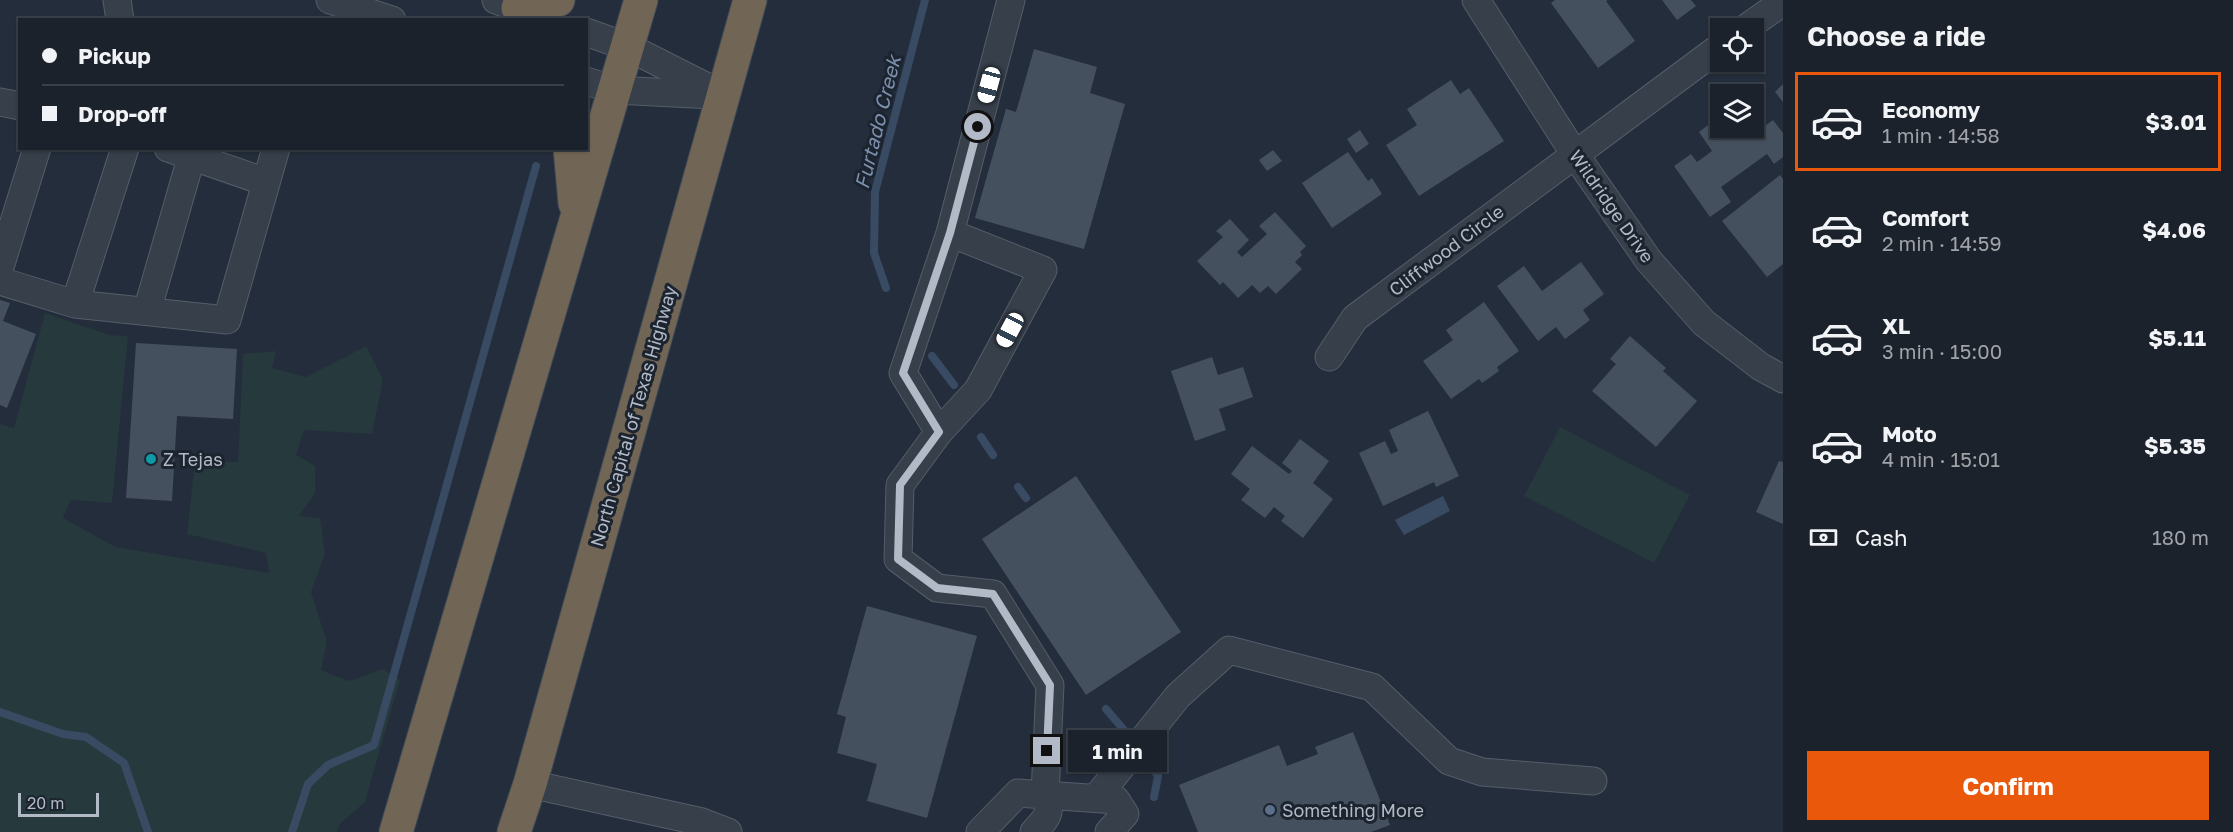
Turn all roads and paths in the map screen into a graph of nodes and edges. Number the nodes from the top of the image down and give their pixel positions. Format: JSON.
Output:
{"nodes":[{"id":1,"x":117,"y":0,"type":"edge"},
{"id":2,"x":330,"y":0,"type":"edge"},
{"id":3,"x":558,"y":0,"type":"edge"},
{"id":4,"x":641,"y":0,"type":"edge"},
{"id":5,"x":750,"y":0,"type":"edge"},
{"id":6,"x":1011,"y":0,"type":"edge"},
{"id":7,"x":1476,"y":0,"type":"edge"},
{"id":8,"x":1783,"y":2,"type":"edge"},
{"id":9,"x":507,"y":4,"type":"edge"},
{"id":10,"x":120,"y":18,"type":"edge"},
{"id":11,"x":386,"y":18,"type":"edge"},
{"id":12,"x":546,"y":18,"type":"edge"},
{"id":13,"x":1760,"y":18,"type":"edge"},
{"id":14,"x":588,"y":33,"type":"edge"},
{"id":15,"x":627,"y":46,"type":"junction"},
{"id":16,"x":1710,"y":54,"type":"edge"},
{"id":17,"x":601,"y":86,"type":"edge"},
{"id":18,"x":723,"y":95,"type":"junction"},
{"id":19,"x":0,"y":102,"type":"edge"},
{"id":20,"x":18,"y":106,"type":"edge"},
{"id":21,"x":36,"y":150,"type":"edge"},
{"id":22,"x":124,"y":150,"type":"edge"},
{"id":23,"x":275,"y":150,"type":"edge"},
{"id":24,"x":570,"y":150,"type":"edge"},
{"id":25,"x":184,"y":151,"type":"edge"},
{"id":26,"x":1574,"y":153,"type":"junction"},
{"id":27,"x":266,"y":182,"type":"junction"},
{"id":28,"x":577,"y":221,"type":"junction"},
{"id":29,"x":950,"y":233,"type":"junction"},
{"id":30,"x":0,"y":267,"type":"edge"},
{"id":31,"x":0,"y":280,"type":"edge"},
{"id":32,"x":75,"y":304,"type":"junction"},
{"id":33,"x":147,"y":311,"type":"junction"},
{"id":34,"x":1329,"y":357,"type":"dead end"},
{"id":35,"x":1783,"y":379,"type":"edge"},
{"id":36,"x":939,"y":432,"type":"junction"},
{"id":37,"x":1593,"y":781,"type":"dead end"},
{"id":38,"x":530,"y":784,"type":"junction"},
{"id":39,"x":1045,"y":795,"type":"junction"},
{"id":40,"x":1096,"y":798,"type":"junction"},
{"id":41,"x":396,"y":832,"type":"edge"},
{"id":42,"x":514,"y":832,"type":"edge"},
{"id":43,"x":728,"y":832,"type":"edge"},
{"id":44,"x":980,"y":832,"type":"edge"},
{"id":45,"x":1034,"y":832,"type":"edge"},
{"id":46,"x":1109,"y":832,"type":"edge"}],
"edges":[{"from":1,"to":10,"type":"street"},
{"from":2,"to":11,"type":"street"},
{"from":3,"to":9,"type":"highway"},
{"from":4,"to":15,"type":"highway"},
{"from":5,"to":18,"type":"highway","name":"North Capital of Texas Highway"},
{"from":6,"to":29,"type":"street"},
{"from":7,"to":26,"type":"street","name":"Wildridge Drive"},
{"from":8,"to":13,"type":"street"},
{"from":9,"to":12,"type":"street"},
{"from":14,"to":15,"type":"street"},
{"from":15,"to":17,"type":"highway"},
{"from":15,"to":18,"type":"street"},
{"from":16,"to":26,"type":"street","name":"Cliffwood Circle"},
{"from":17,"to":18,"type":"street"},
{"from":17,"to":28,"type":"highway"},
{"from":18,"to":38,"type":"highway","name":"North Capital of Texas Highway"},
{"from":19,"to":20,"type":"street"},
{"from":21,"to":30,"type":"street"},
{"from":22,"to":32,"type":"street"},
{"from":23,"to":27,"type":"street"},
{"from":24,"to":28,"type":"highway"},
{"from":25,"to":27,"type":"street"},
{"from":25,"to":33,"type":"street"},
{"from":26,"to":34,"type":"street","name":"Cliffwood Circle"},
{"from":26,"to":35,"type":"street","name":"Wildridge Drive"},
{"from":27,"to":33,"type":"street"},
{"from":28,"to":41,"type":"highway"},
{"from":29,"to":36,"type":"street"},
{"from":29,"to":36,"type":"street"},
{"from":31,"to":32,"type":"street"},
{"from":32,"to":33,"type":"street"},
{"from":36,"to":39,"type":"street"},
{"from":37,"to":40,"type":"street"},
{"from":38,"to":42,"type":"highway","name":"North Capital of Texas Highway"},
{"from":38,"to":43,"type":"street"},
{"from":39,"to":40,"type":"street"},
{"from":39,"to":44,"type":"street"},
{"from":39,"to":45,"type":"street"},
{"from":40,"to":46,"type":"street"}]}
